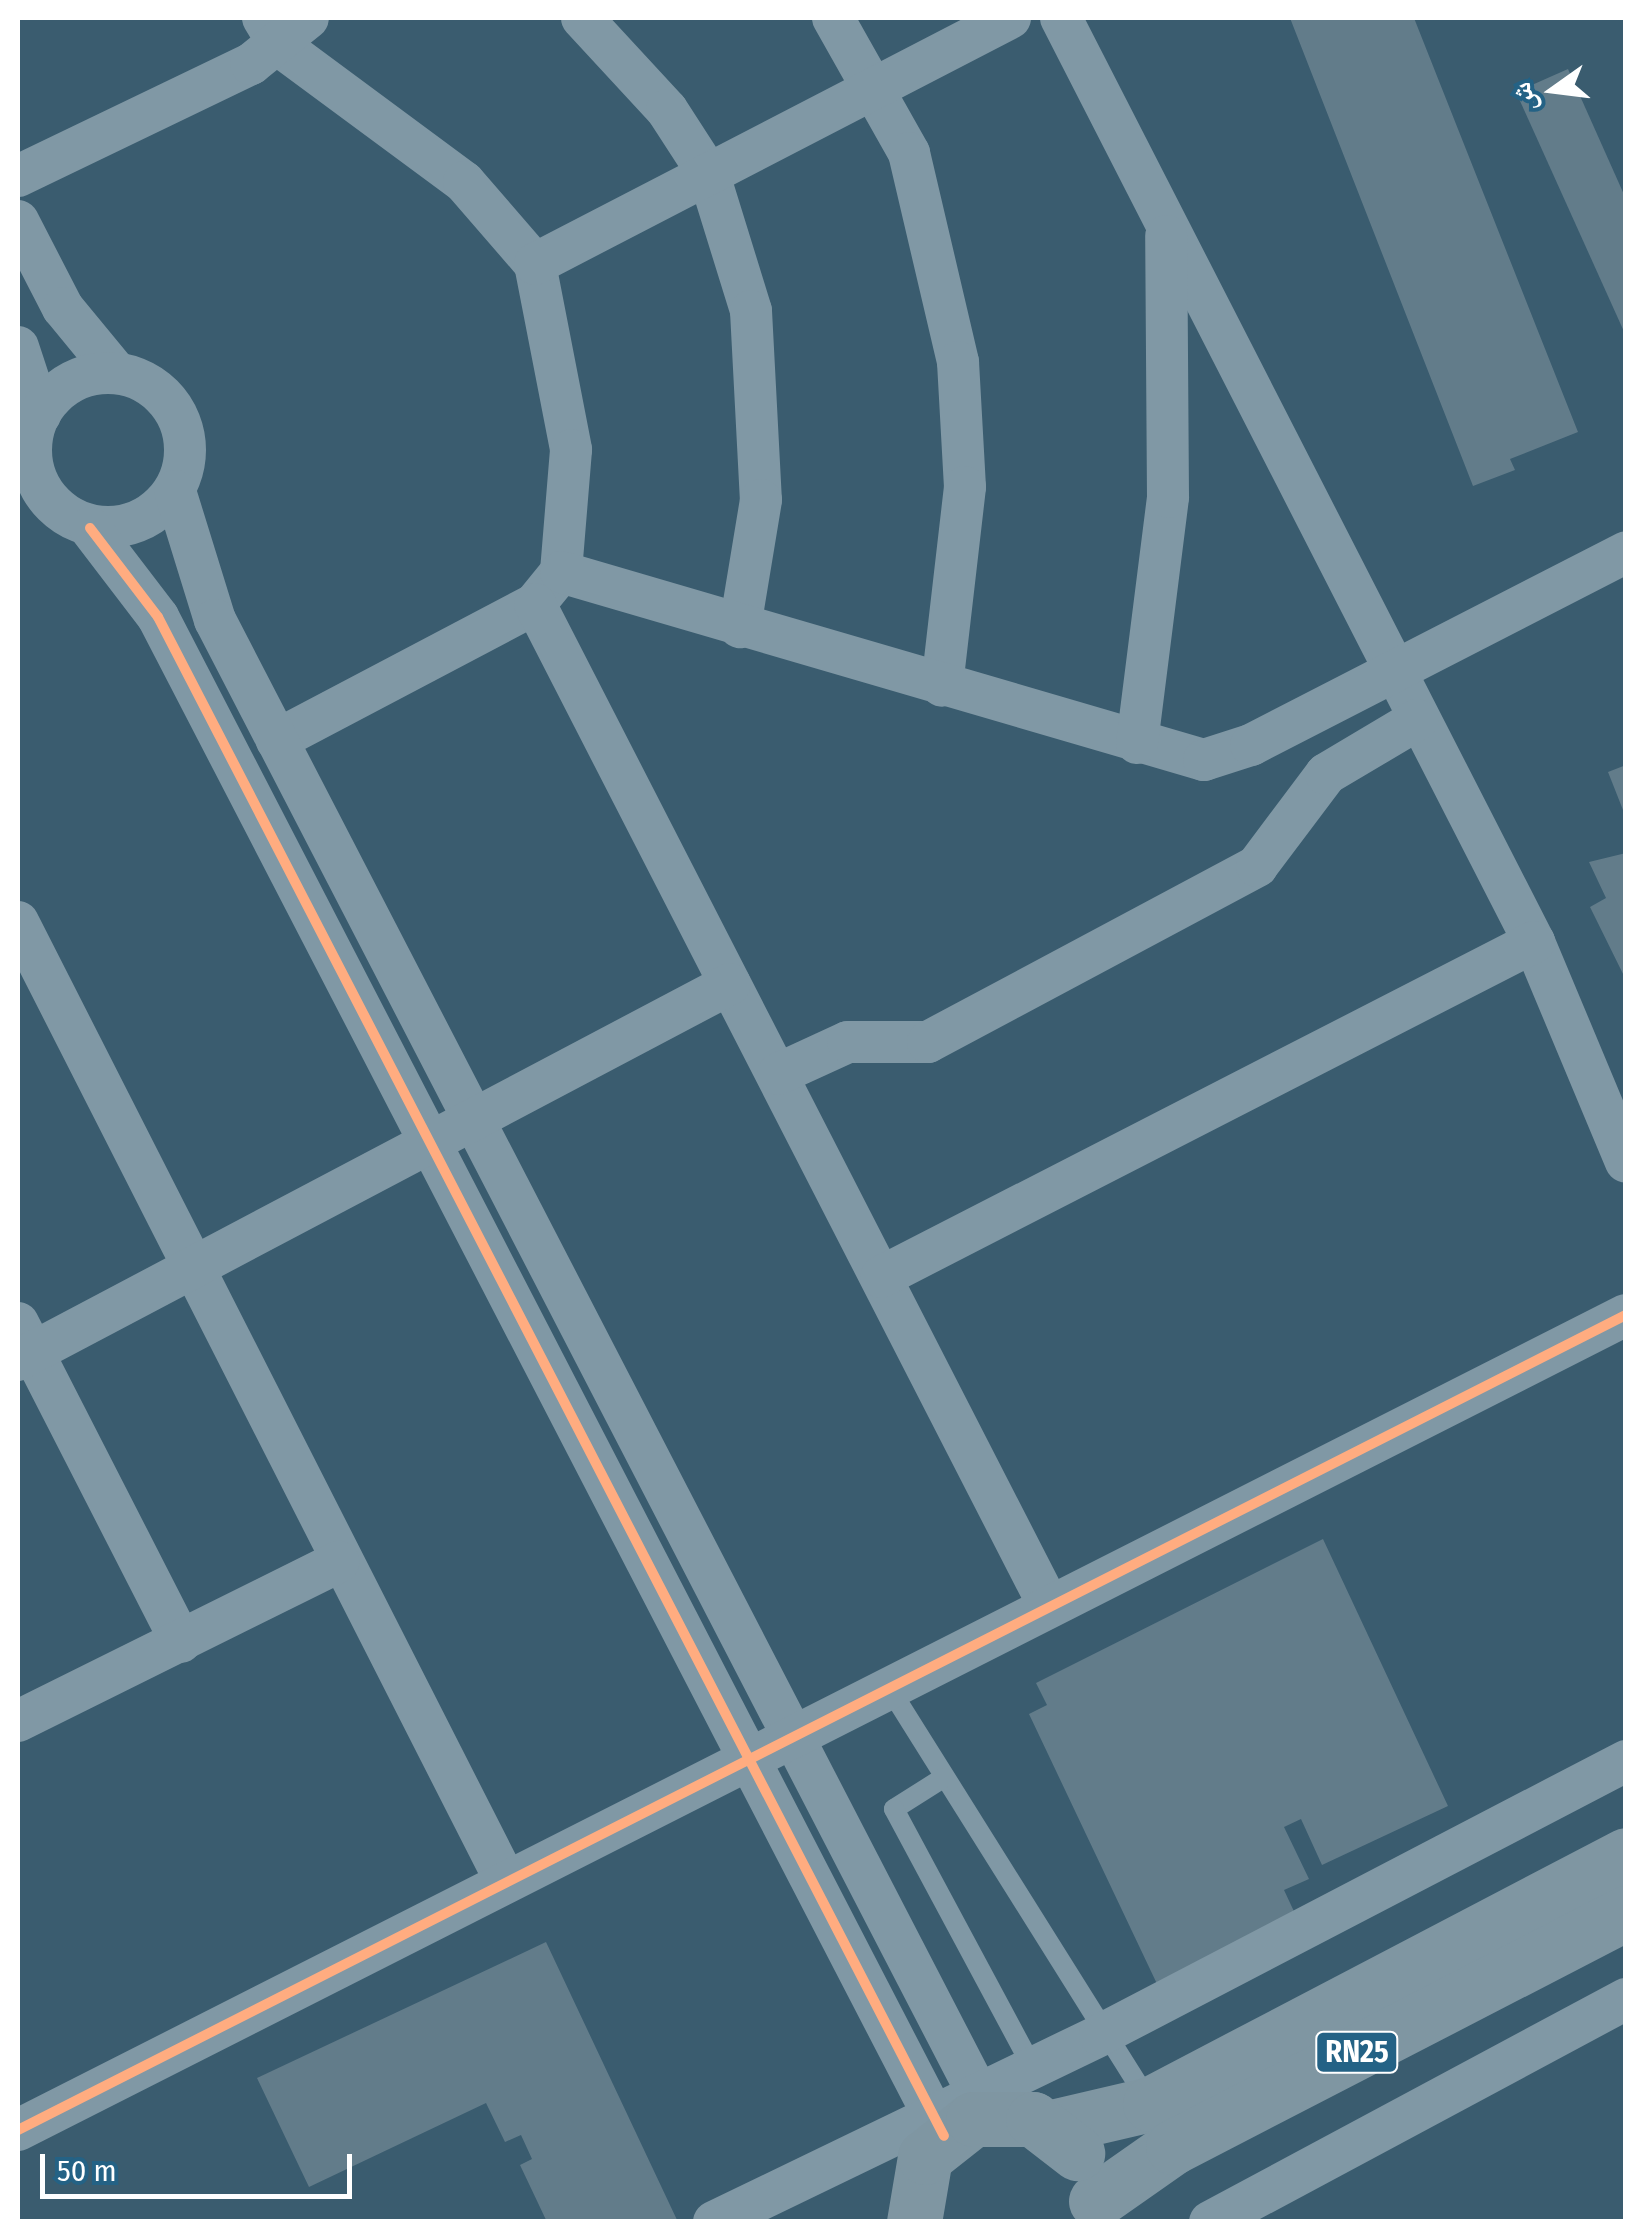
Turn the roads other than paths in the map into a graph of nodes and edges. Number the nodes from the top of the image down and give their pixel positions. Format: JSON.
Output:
{"nodes":[{"id":1,"x":582,"y":18,"type":"edge"},
{"id":2,"x":833,"y":18,"type":"edge"},
{"id":3,"x":1010,"y":18,"type":"edge"},
{"id":4,"x":1062,"y":18,"type":"edge"},
{"id":5,"x":284,"y":27,"type":"edge"},
{"id":6,"x":880,"y":86,"type":"junction"},
{"id":7,"x":709,"y":174,"type":"junction"},
{"id":8,"x":18,"y":176,"type":"edge"},
{"id":9,"x":18,"y":220,"type":"edge"},
{"id":10,"x":1166,"y":224,"type":"junction"},
{"id":11,"x":535,"y":264,"type":"junction"},
{"id":12,"x":18,"y":346,"type":"edge"},
{"id":13,"x":115,"y":371,"type":"junction"},
{"id":14,"x":40,"y":414,"type":"junction"},
{"id":15,"x":28,"y":490,"type":"edge"},
{"id":16,"x":175,"y":491,"type":"junction"},
{"id":17,"x":90,"y":528,"type":"junction"},
{"id":18,"x":1626,"y":552,"type":"edge"},
{"id":19,"x":548,"y":588,"type":"junction"},
{"id":20,"x":740,"y":627,"type":"junction"},
{"id":21,"x":1391,"y":672,"type":"junction"},
{"id":22,"x":942,"y":686,"type":"junction"},
{"id":23,"x":1417,"y":720,"type":"junction"},
{"id":24,"x":278,"y":740,"type":"junction"},
{"id":25,"x":1137,"y":743,"type":"junction"},
{"id":26,"x":18,"y":922,"type":"edge"},
{"id":27,"x":1534,"y":942,"type":"junction"},
{"id":28,"x":730,"y":984,"type":"junction"},
{"id":29,"x":778,"y":1074,"type":"junction"},
{"id":30,"x":477,"y":1123,"type":"junction"},
{"id":31,"x":435,"y":1144,"type":"junction"},
{"id":32,"x":1626,"y":1162,"type":"edge"},
{"id":33,"x":192,"y":1270,"type":"junction"},
{"id":34,"x":881,"y":1277,"type":"junction"},
{"id":35,"x":1626,"y":1315,"type":"edge"},
{"id":36,"x":23,"y":1345,"type":"edge"},
{"id":37,"x":339,"y":1562,"type":"junction"},
{"id":38,"x":1047,"y":1602,"type":"junction"},
{"id":39,"x":181,"y":1642,"type":"junction"},
{"id":40,"x":888,"y":1686,"type":"junction"},
{"id":41,"x":20,"y":1713,"type":"edge"},
{"id":42,"x":792,"y":1734,"type":"junction"},
{"id":43,"x":746,"y":1759,"type":"junction"},
{"id":44,"x":1626,"y":1761,"type":"edge"},
{"id":45,"x":944,"y":1778,"type":"junction"},
{"id":46,"x":1626,"y":1855,"type":"edge"},
{"id":47,"x":506,"y":1882,"type":"junction"},
{"id":48,"x":1626,"y":1913,"type":"edge"},
{"id":49,"x":1626,"y":1999,"type":"edge"},
{"id":50,"x":1100,"y":2035,"type":"junction"},
{"id":51,"x":1032,"y":2066,"type":"junction"},
{"id":52,"x":1150,"y":2104,"type":"junction"},
{"id":53,"x":960,"y":2114,"type":"junction"},
{"id":54,"x":1052,"y":2127,"type":"junction"},
{"id":55,"x":18,"y":2130,"type":"edge"},
{"id":56,"x":1095,"y":2212,"type":"edge"},
{"id":57,"x":909,"y":2218,"type":"edge"},
{"id":58,"x":714,"y":2222,"type":"edge"},
{"id":59,"x":1210,"y":2222,"type":"edge"}],
"edges":[{"from":1,"to":7,"type":"street"},
{"from":2,"to":6,"type":"street"},
{"from":3,"to":6,"type":"street"},
{"from":4,"to":10,"type":"street"},
{"from":5,"to":8,"type":"street"},
{"from":5,"to":11,"type":"street"},
{"from":6,"to":7,"type":"street"},
{"from":6,"to":22,"type":"street"},
{"from":7,"to":11,"type":"street"},
{"from":7,"to":20,"type":"street"},
{"from":9,"to":13,"type":"street"},
{"from":10,"to":21,"type":"street"},
{"from":10,"to":25,"type":"street"},
{"from":11,"to":19,"type":"street"},
{"from":12,"to":14,"type":"street"},
{"from":13,"to":14,"type":"street"},
{"from":13,"to":16,"type":"street"},
{"from":14,"to":15,"type":"street"},
{"from":15,"to":17,"type":"street"},
{"from":16,"to":17,"type":"street"},
{"from":16,"to":24,"type":"street"},
{"from":17,"to":31,"type":"street"},
{"from":18,"to":21,"type":"street"},
{"from":19,"to":20,"type":"street"},
{"from":19,"to":24,"type":"street"},
{"from":19,"to":28,"type":"street"},
{"from":20,"to":22,"type":"street"},
{"from":21,"to":23,"type":"street"},
{"from":21,"to":25,"type":"street"},
{"from":22,"to":25,"type":"street"},
{"from":23,"to":27,"type":"street"},
{"from":23,"to":29,"type":"street"},
{"from":24,"to":30,"type":"street"},
{"from":26,"to":33,"type":"street"},
{"from":27,"to":32,"type":"street"},
{"from":27,"to":34,"type":"street"},
{"from":28,"to":29,"type":"street"},
{"from":28,"to":30,"type":"street"},
{"from":29,"to":34,"type":"street"},
{"from":30,"to":31,"type":"street"},
{"from":30,"to":42,"type":"street"},
{"from":31,"to":33,"type":"street"},
{"from":31,"to":43,"type":"street"},
{"from":33,"to":36,"type":"street"},
{"from":33,"to":37,"type":"street"},
{"from":34,"to":38,"type":"street"},
{"from":35,"to":38,"type":"street"},
{"from":36,"to":39,"type":"street"},
{"from":37,"to":39,"type":"street"},
{"from":37,"to":47,"type":"street"},
{"from":38,"to":40,"type":"street"},
{"from":39,"to":41,"type":"street"},
{"from":40,"to":42,"type":"street"},
{"from":40,"to":45,"type":"lane"},
{"from":42,"to":43,"type":"street"},
{"from":42,"to":53,"type":"street"},
{"from":43,"to":47,"type":"street"},
{"from":43,"to":53,"type":"street"},
{"from":44,"to":50,"type":"street"},
{"from":45,"to":50,"type":"lane"},
{"from":45,"to":51,"type":"lane"},
{"from":46,"to":52,"type":"main road","number":"RN25"},
{"from":47,"to":55,"type":"street"},
{"from":48,"to":56,"type":"main road","number":"RN25"},
{"from":49,"to":59,"type":"street"},
{"from":50,"to":51,"type":"street"},
{"from":50,"to":52,"type":"lane"},
{"from":51,"to":53,"type":"street"},
{"from":52,"to":54,"type":"main road","number":"RN25"},
{"from":53,"to":54,"type":"main road","number":"RN25"},
{"from":53,"to":57,"type":"main road"},
{"from":53,"to":58,"type":"street"},
{"from":54,"to":56,"type":"main road","number":"RN25"}]}
